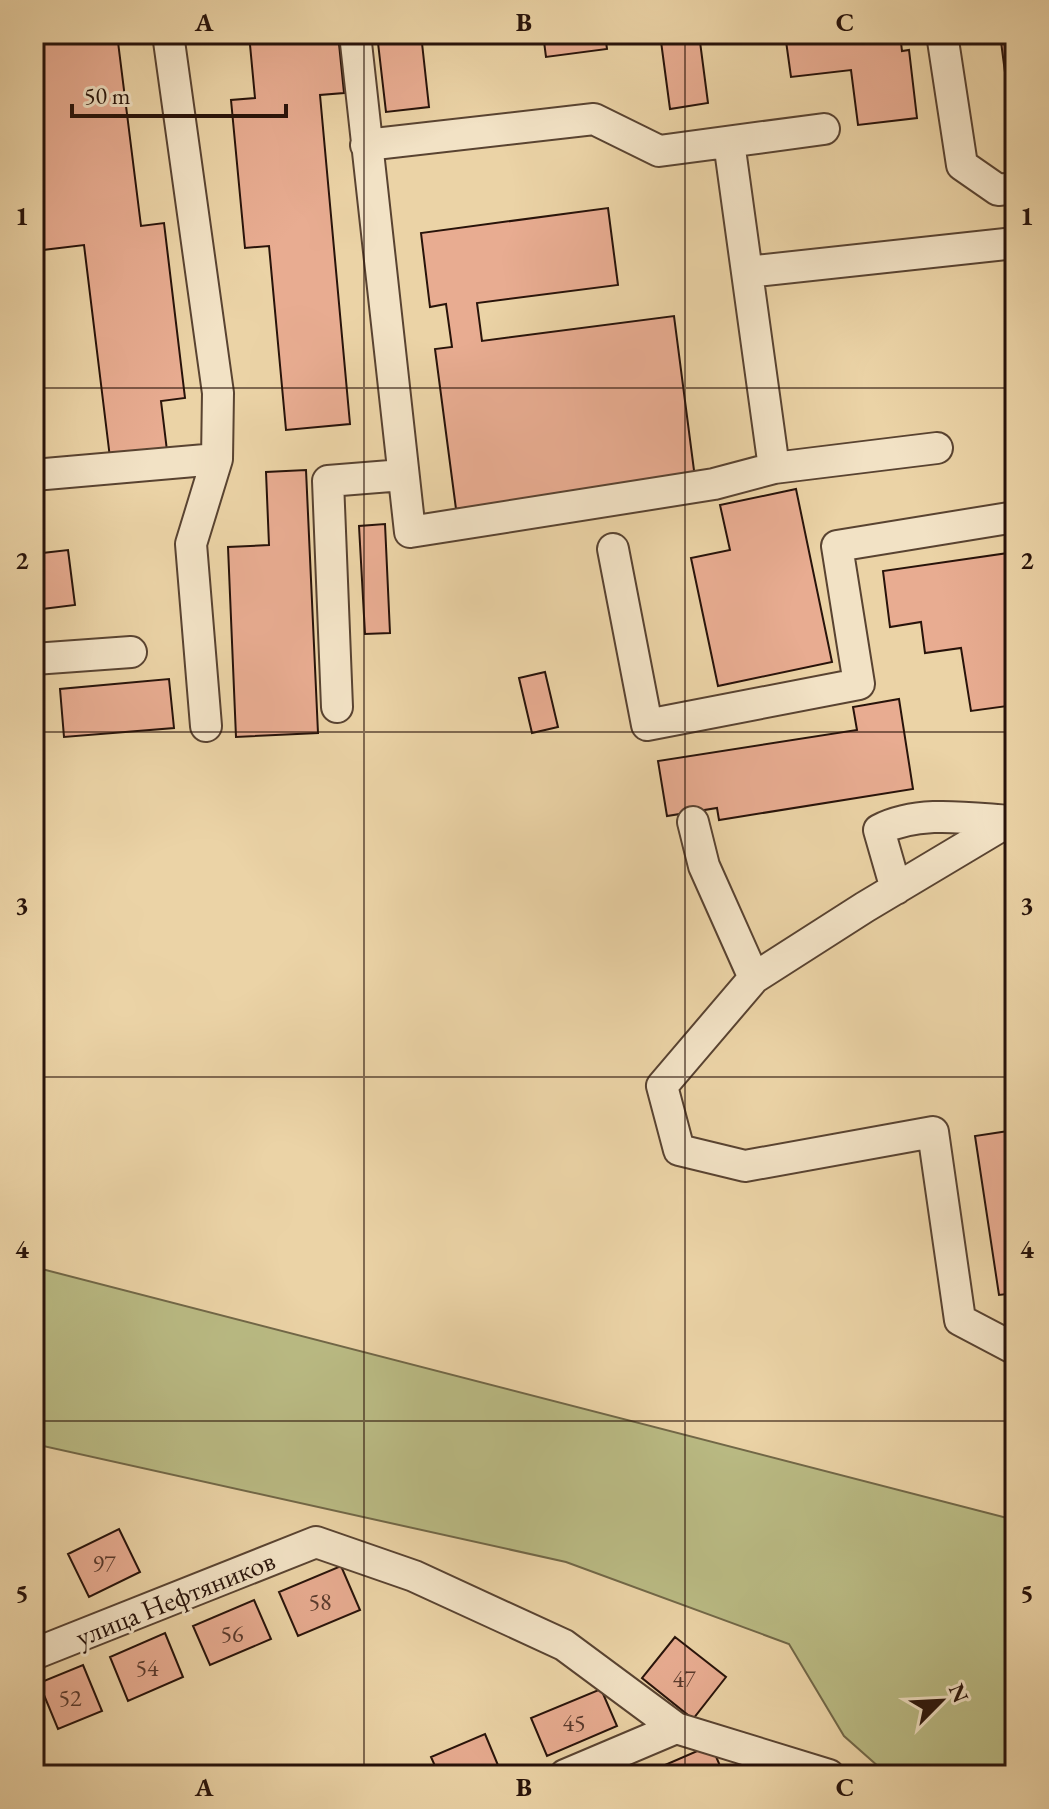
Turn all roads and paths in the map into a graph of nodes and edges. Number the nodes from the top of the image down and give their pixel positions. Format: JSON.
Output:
{"nodes":[{"id":1,"x":168,"y":34,"type":"edge"},
{"id":2,"x":355,"y":34,"type":"edge"},
{"id":3,"x":942,"y":34,"type":"edge"},
{"id":4,"x":824,"y":129,"type":"dead end"},
{"id":5,"x":729,"y":142,"type":"junction"},
{"id":6,"x":366,"y":145,"type":"junction"},
{"id":7,"x":1015,"y":188,"type":"edge"},
{"id":8,"x":1015,"y":243,"type":"edge"},
{"id":9,"x":747,"y":272,"type":"junction"},
{"id":10,"x":937,"y":448,"type":"dead end"},
{"id":11,"x":217,"y":459,"type":"junction"},
{"id":12,"x":774,"y":468,"type":"junction"},
{"id":13,"x":34,"y":475,"type":"edge"},
{"id":14,"x":403,"y":475,"type":"junction"},
{"id":15,"x":1015,"y":517,"type":"edge"},
{"id":16,"x":613,"y":549,"type":"dead end"},
{"id":17,"x":131,"y":652,"type":"dead end"},
{"id":18,"x":34,"y":659,"type":"edge"},
{"id":19,"x":337,"y":707,"type":"dead end"},
{"id":20,"x":206,"y":726,"type":"dead end"},
{"id":21,"x":1012,"y":820,"type":"edge"},
{"id":22,"x":693,"y":822,"type":"dead end"},
{"id":23,"x":896,"y":889,"type":"junction"},
{"id":24,"x":754,"y":978,"type":"junction"},
{"id":25,"x":1015,"y":1349,"type":"edge"},
{"id":26,"x":34,"y":1654,"type":"edge"},
{"id":27,"x":676,"y":1728,"type":"junction"},
{"id":28,"x":565,"y":1775,"type":"edge"},
{"id":29,"x":829,"y":1775,"type":"edge"}],
"edges":[{"from":1,"to":11,"type":"street"},
{"from":2,"to":6,"type":"street"},
{"from":3,"to":7,"type":"street"},
{"from":4,"to":5,"type":"street"},
{"from":5,"to":6,"type":"street"},
{"from":5,"to":9,"type":"street"},
{"from":6,"to":14,"type":"street"},
{"from":8,"to":9,"type":"street"},
{"from":9,"to":12,"type":"street"},
{"from":10,"to":12,"type":"street"},
{"from":11,"to":13,"type":"street"},
{"from":11,"to":20,"type":"street"},
{"from":12,"to":14,"type":"street"},
{"from":14,"to":19,"type":"street"},
{"from":15,"to":16,"type":"street"},
{"from":17,"to":18,"type":"street"},
{"from":21,"to":23,"type":"street"},
{"from":21,"to":23,"type":"street"},
{"from":22,"to":24,"type":"street"},
{"from":23,"to":24,"type":"street"},
{"from":24,"to":25,"type":"street"},
{"from":26,"to":27,"type":"street","name":"улица Нефтяников"},
{"from":27,"to":28,"type":"street"},
{"from":27,"to":29,"type":"street"}]}
